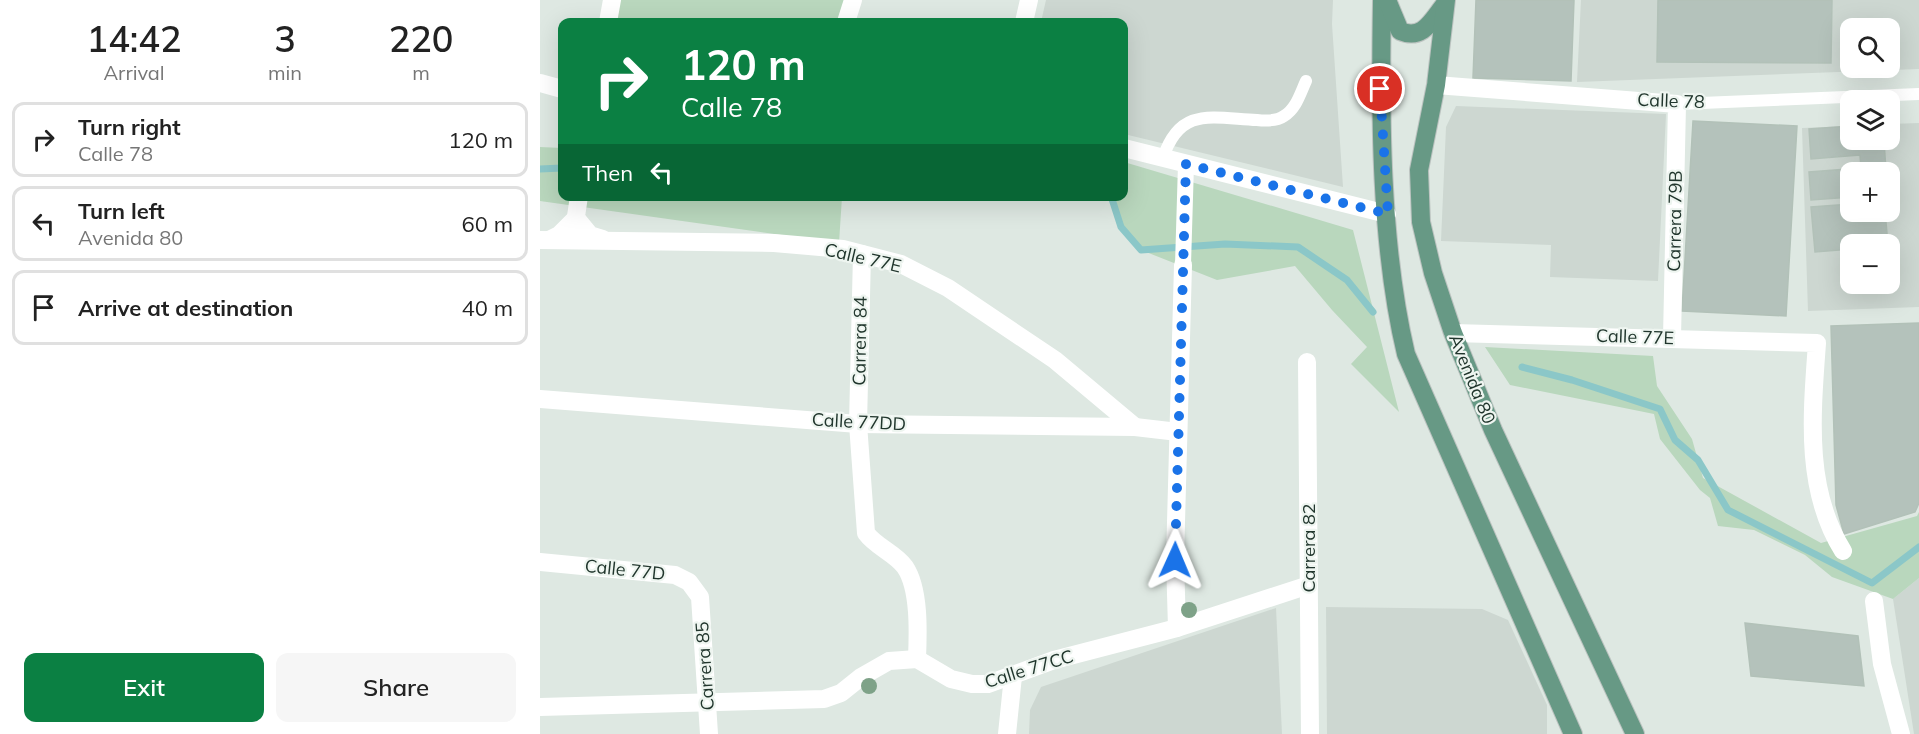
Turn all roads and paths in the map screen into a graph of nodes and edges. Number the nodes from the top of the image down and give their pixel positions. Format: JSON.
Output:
{"nodes":[{"id":1,"x":612,"y":0,"type":"edge"},
{"id":2,"x":853,"y":0,"type":"edge"},
{"id":3,"x":1029,"y":0,"type":"edge"},
{"id":4,"x":1382,"y":0,"type":"edge"},
{"id":5,"x":1387,"y":0,"type":"edge"},
{"id":6,"x":1446,"y":1,"type":"edge"},
{"id":7,"x":609,"y":18,"type":"edge"},
{"id":8,"x":847,"y":18,"type":"edge"},
{"id":9,"x":1025,"y":18,"type":"edge"},
{"id":10,"x":1306,"y":81,"type":"dead end"},
{"id":11,"x":540,"y":83,"type":"edge"},
{"id":12,"x":1436,"y":85,"type":"junction"},
{"id":13,"x":558,"y":88,"type":"edge"},
{"id":14,"x":1913,"y":95,"type":"edge"},
{"id":15,"x":1677,"y":104,"type":"junction"},
{"id":16,"x":1128,"y":149,"type":"edge"},
{"id":17,"x":1163,"y":158,"type":"junction"},
{"id":18,"x":1186,"y":164,"type":"junction"},
{"id":19,"x":578,"y":201,"type":"edge"},
{"id":20,"x":1388,"y":214,"type":"junction"},
{"id":21,"x":576,"y":218,"type":"junction"},
{"id":22,"x":544,"y":240,"type":"edge"},
{"id":23,"x":572,"y":240,"type":"junction"},
{"id":24,"x":605,"y":240,"type":"junction"},
{"id":25,"x":862,"y":254,"type":"junction"},
{"id":26,"x":1183,"y":265,"type":"joint"},
{"id":27,"x":1453,"y":333,"type":"junction"},
{"id":28,"x":1672,"y":338,"type":"junction"},
{"id":29,"x":1307,"y":362,"type":"dead end"},
{"id":30,"x":540,"y":399,"type":"edge"},
{"id":31,"x":858,"y":424,"type":"junction"},
{"id":32,"x":1135,"y":427,"type":"junction"},
{"id":33,"x":1178,"y":432,"type":"junction"},
{"id":34,"x":1843,"y":551,"type":"dead end"},
{"id":35,"x":540,"y":562,"type":"edge"},
{"id":36,"x":1309,"y":585,"type":"junction"},
{"id":37,"x":700,"y":597,"type":"joint"},
{"id":38,"x":1874,"y":602,"type":"dead end"},
{"id":39,"x":1177,"y":628,"type":"junction"},
{"id":40,"x":917,"y":659,"type":"junction"},
{"id":41,"x":1013,"y":676,"type":"junction"},
{"id":42,"x":708,"y":700,"type":"junction"},
{"id":43,"x":540,"y":707,"type":"edge"},
{"id":44,"x":709,"y":734,"type":"edge"},
{"id":45,"x":1007,"y":734,"type":"edge"},
{"id":46,"x":1310,"y":734,"type":"edge"},
{"id":47,"x":1573,"y":734,"type":"edge"},
{"id":48,"x":1635,"y":734,"type":"edge"},
{"id":49,"x":1901,"y":734,"type":"edge"}],
"edges":[{"from":1,"to":7,"type":"street"},
{"from":2,"to":8,"type":"street"},
{"from":3,"to":9,"type":"street"},
{"from":4,"to":20,"type":"main road"},
{"from":5,"to":6,"type":"main road"},
{"from":6,"to":12,"type":"main road","name":"Avenida 80"},
{"from":10,"to":17,"type":"lane"},
{"from":11,"to":13,"type":"street"},
{"from":12,"to":15,"type":"street","name":"Calle 78"},
{"from":12,"to":27,"type":"main road","name":"Avenida 80"},
{"from":14,"to":15,"type":"lane","name":"Calle 78"},
{"from":15,"to":28,"type":"street","name":"Carrera 79B"},
{"from":16,"to":17,"type":"street"},
{"from":17,"to":18,"type":"street"},
{"from":18,"to":20,"type":"street"},
{"from":18,"to":26,"type":"street"},
{"from":19,"to":21,"type":"street"},
{"from":20,"to":47,"type":"main road"},
{"from":21,"to":22,"type":"street"},
{"from":21,"to":23,"type":"street"},
{"from":21,"to":24,"type":"street"},
{"from":22,"to":23,"type":"street","name":"Calle 77E"},
{"from":23,"to":24,"type":"street","name":"Calle 77E"},
{"from":24,"to":25,"type":"street","name":"Calle 77E"},
{"from":25,"to":31,"type":"street","name":"Carrera 84"},
{"from":25,"to":32,"type":"street","name":"Calle 77E"},
{"from":26,"to":33,"type":"street"},
{"from":27,"to":28,"type":"street","name":"Calle 77E"},
{"from":27,"to":48,"type":"main road","name":"Avenida 80"},
{"from":28,"to":34,"type":"street","name":"Calle 77E"},
{"from":29,"to":36,"type":"street","name":"Carrera 82"},
{"from":30,"to":31,"type":"street","name":"Calle 77DD"},
{"from":31,"to":32,"type":"street","name":"Calle 77DD"},
{"from":31,"to":40,"type":"street","name":"Carrera 84"},
{"from":32,"to":33,"type":"street","name":"Calle 77DD"},
{"from":33,"to":39,"type":"street"},
{"from":35,"to":37,"type":"street","name":"Calle 77D"},
{"from":36,"to":39,"type":"street","name":"Calle 77CC"},
{"from":36,"to":46,"type":"street","name":"Carrera 82"},
{"from":37,"to":42,"type":"street","name":"Carrera 85"},
{"from":38,"to":49,"type":"street"},
{"from":39,"to":41,"type":"street","name":"Calle 77CC"},
{"from":40,"to":41,"type":"street","name":"Calle 77CC"},
{"from":40,"to":42,"type":"street"},
{"from":41,"to":45,"type":"street"},
{"from":42,"to":43,"type":"street"},
{"from":42,"to":44,"type":"street","name":"Carrera 85"}]}
